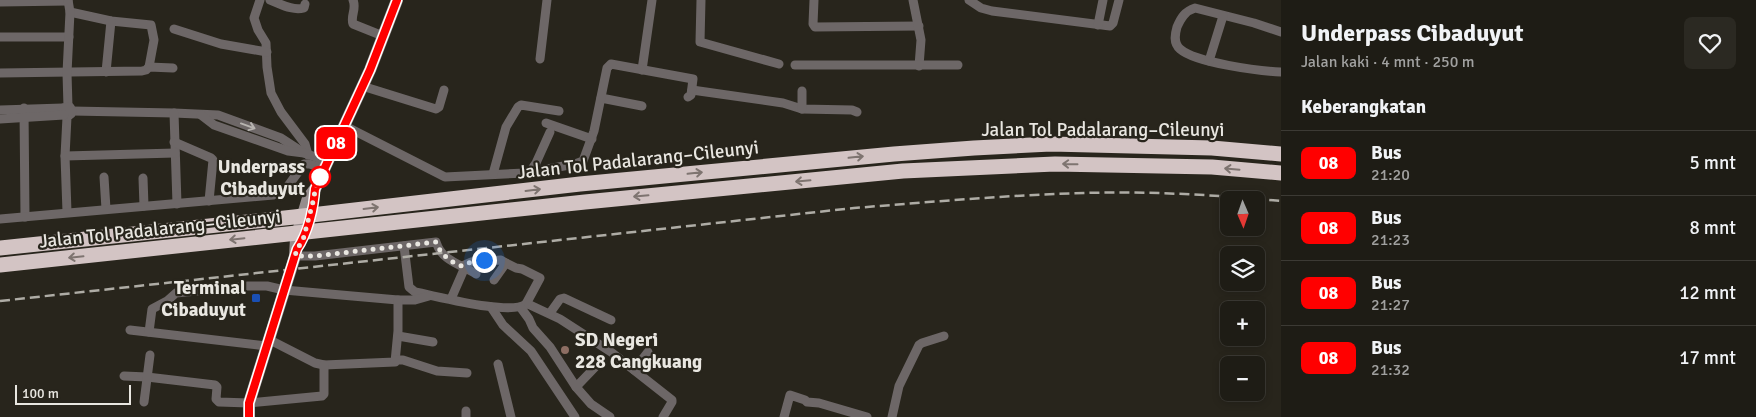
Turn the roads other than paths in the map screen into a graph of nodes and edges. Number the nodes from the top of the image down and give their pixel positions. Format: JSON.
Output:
{"nodes":[{"id":1,"x":68,"y":0,"type":"edge"},
{"id":2,"x":260,"y":0,"type":"edge"},
{"id":3,"x":270,"y":0,"type":"edge"},
{"id":4,"x":353,"y":0,"type":"edge"},
{"id":5,"x":397,"y":0,"type":"edge"},
{"id":6,"x":547,"y":0,"type":"edge"},
{"id":7,"x":652,"y":0,"type":"edge"},
{"id":8,"x":700,"y":0,"type":"edge"},
{"id":9,"x":814,"y":0,"type":"edge"},
{"id":10,"x":913,"y":0,"type":"edge"},
{"id":11,"x":970,"y":0,"type":"edge"},
{"id":12,"x":1103,"y":0,"type":"edge"},
{"id":13,"x":1119,"y":0,"type":"edge"},
{"id":14,"x":0,"y":2,"type":"edge"},
{"id":15,"x":305,"y":4,"type":"dead end"},
{"id":16,"x":987,"y":5,"type":"edge"},
{"id":17,"x":70,"y":12,"type":"junction"},
{"id":18,"x":1223,"y":16,"type":"junction"},
{"id":19,"x":111,"y":21,"type":"junction"},
{"id":20,"x":1098,"y":25,"type":"junction"},
{"id":21,"x":919,"y":26,"type":"junction"},
{"id":22,"x":174,"y":29,"type":"dead end"},
{"id":23,"x":1281,"y":32,"type":"edge"},
{"id":24,"x":383,"y":36,"type":"junction"},
{"id":25,"x":0,"y":37,"type":"edge"},
{"id":26,"x":69,"y":38,"type":"junction"},
{"id":27,"x":267,"y":52,"type":"junction"},
{"id":28,"x":540,"y":59,"type":"dead end"},
{"id":29,"x":1209,"y":61,"type":"junction"},
{"id":30,"x":779,"y":64,"type":"dead end"},
{"id":31,"x":795,"y":65,"type":"dead end"},
{"id":32,"x":958,"y":65,"type":"dead end"},
{"id":33,"x":919,"y":66,"type":"junction"},
{"id":34,"x":148,"y":67,"type":"junction"},
{"id":35,"x":173,"y":68,"type":"dead end"},
{"id":36,"x":642,"y":70,"type":"junction"},
{"id":37,"x":106,"y":72,"type":"junction"},
{"id":38,"x":1281,"y":72,"type":"edge"},
{"id":39,"x":0,"y":73,"type":"edge"},
{"id":40,"x":67,"y":73,"type":"junction"},
{"id":41,"x":362,"y":86,"type":"junction"},
{"id":42,"x":444,"y":90,"type":"dead end"},
{"id":43,"x":802,"y":91,"type":"dead end"},
{"id":44,"x":601,"y":98,"type":"junction"},
{"id":45,"x":642,"y":106,"type":"dead end"},
{"id":46,"x":802,"y":109,"type":"junction"},
{"id":47,"x":0,"y":110,"type":"edge"},
{"id":48,"x":559,"y":111,"type":"dead end"},
{"id":49,"x":67,"y":112,"type":"junction"},
{"id":50,"x":174,"y":112,"type":"junction"},
{"id":51,"x":857,"y":112,"type":"dead end"},
{"id":52,"x":24,"y":113,"type":"junction"},
{"id":53,"x":0,"y":119,"type":"edge"},
{"id":54,"x":345,"y":126,"type":"junction"},
{"id":55,"x":592,"y":139,"type":"junction"},
{"id":56,"x":174,"y":142,"type":"junction"},
{"id":57,"x":175,"y":153,"type":"junction"},
{"id":58,"x":306,"y":154,"type":"junction"},
{"id":59,"x":1281,"y":154,"type":"edge"},
{"id":60,"x":65,"y":156,"type":"junction"},
{"id":61,"x":326,"y":164,"type":"junction"},
{"id":62,"x":530,"y":172,"type":"junction"},
{"id":63,"x":1281,"y":173,"type":"edge"},
{"id":64,"x":493,"y":174,"type":"junction"},
{"id":65,"x":104,"y":177,"type":"dead end"},
{"id":66,"x":143,"y":178,"type":"dead end"},
{"id":67,"x":209,"y":201,"type":"junction"},
{"id":68,"x":177,"y":204,"type":"junction"},
{"id":69,"x":144,"y":206,"type":"junction"},
{"id":70,"x":106,"y":209,"type":"junction"},
{"id":71,"x":67,"y":212,"type":"junction"},
{"id":72,"x":25,"y":217,"type":"junction"},
{"id":73,"x":0,"y":219,"type":"edge"},
{"id":74,"x":404,"y":246,"type":"junction"},
{"id":75,"x":0,"y":248,"type":"edge"},
{"id":76,"x":296,"y":252,"type":"junction"},
{"id":77,"x":506,"y":263,"type":"junction"},
{"id":78,"x":0,"y":265,"type":"edge"},
{"id":79,"x":464,"y":267,"type":"junction"},
{"id":80,"x":476,"y":274,"type":"dead end"},
{"id":81,"x":494,"y":280,"type":"dead end"},
{"id":82,"x":284,"y":290,"type":"junction"},
{"id":83,"x":431,"y":295,"type":"junction"},
{"id":84,"x":451,"y":299,"type":"junction"},
{"id":85,"x":398,"y":300,"type":"junction"},
{"id":86,"x":524,"y":306,"type":"junction"},
{"id":87,"x":491,"y":307,"type":"junction"},
{"id":88,"x":550,"y":313,"type":"junction"},
{"id":89,"x":611,"y":320,"type":"dead end"},
{"id":90,"x":130,"y":330,"type":"dead end"},
{"id":91,"x":149,"y":332,"type":"junction"},
{"id":92,"x":398,"y":336,"type":"junction"},
{"id":93,"x":944,"y":336,"type":"dead end"},
{"id":94,"x":433,"y":342,"type":"dead end"},
{"id":95,"x":267,"y":343,"type":"junction"},
{"id":96,"x":648,"y":352,"type":"dead end"},
{"id":97,"x":150,"y":355,"type":"dead end"},
{"id":98,"x":395,"y":360,"type":"junction"},
{"id":99,"x":601,"y":361,"type":"dead end"},
{"id":100,"x":498,"y":364,"type":"dead end"},
{"id":101,"x":324,"y":365,"type":"junction"},
{"id":102,"x":634,"y":370,"type":"junction"},
{"id":103,"x":468,"y":373,"type":"dead end"},
{"id":104,"x":124,"y":376,"type":"dead end"},
{"id":105,"x":147,"y":377,"type":"junction"},
{"id":106,"x":576,"y":387,"type":"junction"},
{"id":107,"x":144,"y":402,"type":"dead end"},
{"id":108,"x":249,"y":403,"type":"junction"},
{"id":109,"x":249,"y":417,"type":"edge"},
{"id":110,"x":511,"y":417,"type":"edge"},
{"id":111,"x":575,"y":417,"type":"edge"},
{"id":112,"x":610,"y":417,"type":"edge"},
{"id":113,"x":663,"y":417,"type":"edge"},
{"id":114,"x":784,"y":417,"type":"edge"},
{"id":115,"x":866,"y":417,"type":"edge"},
{"id":116,"x":892,"y":417,"type":"edge"}],
"edges":[{"from":1,"to":14,"type":"street"},
{"from":1,"to":17,"type":"street"},
{"from":2,"to":27,"type":"street"},
{"from":3,"to":15,"type":"street"},
{"from":4,"to":24,"type":"street"},
{"from":5,"to":24,"type":"main road"},
{"from":6,"to":28,"type":"street"},
{"from":7,"to":36,"type":"street"},
{"from":8,"to":30,"type":"street"},
{"from":9,"to":21,"type":"street"},
{"from":10,"to":21,"type":"street"},
{"from":11,"to":16,"type":"street"},
{"from":12,"to":20,"type":"street"},
{"from":13,"to":20,"type":"street"},
{"from":16,"to":20,"type":"street"},
{"from":17,"to":19,"type":"street"},
{"from":17,"to":26,"type":"street"},
{"from":18,"to":23,"type":"street"},
{"from":18,"to":29,"type":"street"},
{"from":18,"to":29,"type":"street"},
{"from":19,"to":34,"type":"street"},
{"from":19,"to":37,"type":"street"},
{"from":21,"to":33,"type":"street"},
{"from":22,"to":27,"type":"street"},
{"from":24,"to":41,"type":"main road"},
{"from":25,"to":26,"type":"street"},
{"from":26,"to":40,"type":"street"},
{"from":27,"to":58,"type":"street"},
{"from":29,"to":38,"type":"street"},
{"from":31,"to":33,"type":"street"},
{"from":32,"to":33,"type":"street"},
{"from":34,"to":35,"type":"street"},
{"from":34,"to":37,"type":"street"},
{"from":36,"to":44,"type":"street"},
{"from":36,"to":46,"type":"street"},
{"from":37,"to":40,"type":"street"},
{"from":39,"to":40,"type":"street"},
{"from":40,"to":49,"type":"street"},
{"from":41,"to":42,"type":"street"},
{"from":41,"to":54,"type":"main road"},
{"from":43,"to":46,"type":"street"},
{"from":44,"to":45,"type":"street"},
{"from":44,"to":55,"type":"street"},
{"from":46,"to":51,"type":"street"},
{"from":47,"to":52,"type":"street"},
{"from":48,"to":64,"type":"street"},
{"from":49,"to":50,"type":"street"},
{"from":49,"to":52,"type":"street"},
{"from":49,"to":60,"type":"street"},
{"from":50,"to":56,"type":"street"},
{"from":50,"to":58,"type":"street"},
{"from":52,"to":53,"type":"street"},
{"from":52,"to":72,"type":"street"},
{"from":54,"to":61,"type":"main road"},
{"from":54,"to":64,"type":"street"},
{"from":55,"to":62,"type":"street"},
{"from":55,"to":62,"type":"street"},
{"from":56,"to":57,"type":"street"},
{"from":56,"to":67,"type":"street"},
{"from":57,"to":60,"type":"street"},
{"from":57,"to":68,"type":"street"},
{"from":58,"to":61,"type":"street"},
{"from":75,"to":59,"type":"highway","name":"Jalan Tol Padalarang–Cileunyi","one_way":true},
{"from":60,"to":71,"type":"street"},
{"from":61,"to":67,"type":"street"},
{"from":61,"to":76,"type":"main road"},
{"from":62,"to":64,"type":"street"},
{"from":63,"to":78,"type":"highway","name":"Jalan Tol Padalarang–Cileunyi","one_way":true},
{"from":65,"to":70,"type":"street"},
{"from":66,"to":69,"type":"street"},
{"from":67,"to":68,"type":"street"},
{"from":68,"to":69,"type":"street"},
{"from":69,"to":70,"type":"street"},
{"from":70,"to":71,"type":"street"},
{"from":71,"to":72,"type":"street"},
{"from":72,"to":73,"type":"street"},
{"from":74,"to":76,"type":"street"},
{"from":74,"to":79,"type":"street"},
{"from":74,"to":83,"type":"street"},
{"from":76,"to":82,"type":"main road"},
{"from":77,"to":79,"type":"street"},
{"from":77,"to":81,"type":"street"},
{"from":77,"to":86,"type":"street"},
{"from":79,"to":80,"type":"street"},
{"from":79,"to":84,"type":"street"},
{"from":82,"to":85,"type":"street"},
{"from":82,"to":91,"type":"street"},
{"from":82,"to":95,"type":"main road"},
{"from":83,"to":84,"type":"street"},
{"from":83,"to":85,"type":"street"},
{"from":84,"to":87,"type":"street"},
{"from":85,"to":92,"type":"street"},
{"from":86,"to":87,"type":"street"},
{"from":86,"to":88,"type":"street"},
{"from":86,"to":106,"type":"street"},
{"from":87,"to":111,"type":"street"},
{"from":88,"to":89,"type":"street"},
{"from":88,"to":102,"type":"street"},
{"from":90,"to":91,"type":"street"},
{"from":91,"to":95,"type":"street"},
{"from":92,"to":94,"type":"street"},
{"from":92,"to":98,"type":"street"},
{"from":93,"to":116,"type":"street"},
{"from":95,"to":101,"type":"street"},
{"from":95,"to":108,"type":"main road"},
{"from":96,"to":102,"type":"street"},
{"from":97,"to":105,"type":"street"},
{"from":98,"to":101,"type":"street"},
{"from":98,"to":103,"type":"street"},
{"from":99,"to":106,"type":"street"},
{"from":100,"to":110,"type":"street"},
{"from":101,"to":108,"type":"street"},
{"from":102,"to":113,"type":"street"},
{"from":104,"to":105,"type":"street"},
{"from":105,"to":107,"type":"street"},
{"from":105,"to":108,"type":"street"},
{"from":106,"to":112,"type":"street"},
{"from":108,"to":109,"type":"main road"},
{"from":114,"to":115,"type":"street"}]}
